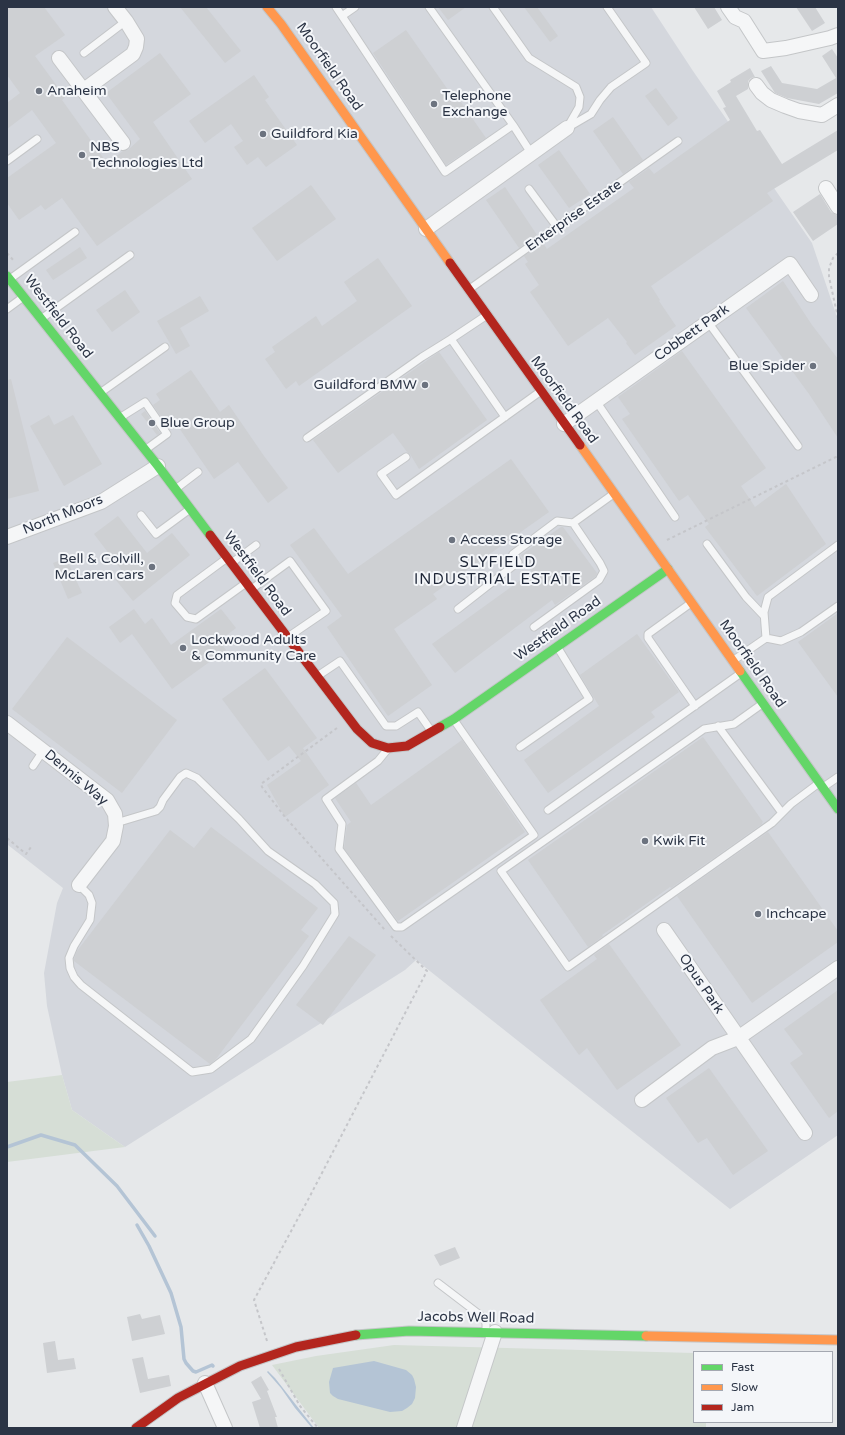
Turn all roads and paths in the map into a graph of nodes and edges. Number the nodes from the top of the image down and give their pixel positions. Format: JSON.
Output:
{"nodes":[{"id":1,"x":115,"y":7,"type":"edge"},
{"id":2,"x":268,"y":7,"type":"edge"},
{"id":3,"x":336,"y":7,"type":"edge"},
{"id":4,"x":355,"y":7,"type":"edge"},
{"id":5,"x":429,"y":7,"type":"edge"},
{"id":6,"x":493,"y":7,"type":"edge"},
{"id":7,"x":607,"y":7,"type":"edge"},
{"id":8,"x":728,"y":7,"type":"edge"},
{"id":9,"x":342,"y":16,"type":"junction"},
{"id":10,"x":126,"y":21,"type":"junction"},
{"id":11,"x":838,"y":35,"type":"edge"},
{"id":12,"x":84,"y":53,"type":"dead end"},
{"id":13,"x":59,"y":58,"type":"dead end"},
{"id":14,"x":756,"y":85,"type":"dead end"},
{"id":15,"x":84,"y":90,"type":"junction"},
{"id":16,"x":838,"y":105,"type":"edge"},
{"id":17,"x":513,"y":125,"type":"junction"},
{"id":18,"x":567,"y":128,"type":"junction"},
{"id":19,"x":37,"y":139,"type":"dead end"},
{"id":20,"x":678,"y":141,"type":"dead end"},
{"id":21,"x":123,"y":143,"type":"dead end"},
{"id":22,"x":531,"y":153,"type":"junction"},
{"id":23,"x":7,"y":161,"type":"edge"},
{"id":24,"x":826,"y":188,"type":"dead end"},
{"id":25,"x":529,"y":189,"type":"dead end"},
{"id":26,"x":838,"y":207,"type":"edge"},
{"id":27,"x":557,"y":227,"type":"junction"},
{"id":28,"x":426,"y":229,"type":"junction"},
{"id":29,"x":75,"y":232,"type":"dead end"},
{"id":30,"x":838,"y":253,"type":"edge"},
{"id":31,"x":130,"y":255,"type":"dead end"},
{"id":32,"x":8,"y":277,"type":"edge"},
{"id":33,"x":469,"y":290,"type":"junction"},
{"id":34,"x":811,"y":295,"type":"dead end"},
{"id":35,"x":24,"y":297,"type":"junction"},
{"id":36,"x":7,"y":309,"type":"edge"},
{"id":37,"x":487,"y":315,"type":"junction"},
{"id":38,"x":838,"y":318,"type":"edge"},
{"id":39,"x":41,"y":319,"type":"junction"},
{"id":40,"x":708,"y":322,"type":"junction"},
{"id":41,"x":451,"y":339,"type":"junction"},
{"id":42,"x":165,"y":347,"type":"dead end"},
{"id":43,"x":541,"y":391,"type":"junction"},
{"id":44,"x":100,"y":393,"type":"junction"},
{"id":45,"x":596,"y":401,"type":"junction"},
{"id":46,"x":505,"y":417,"type":"junction"},
{"id":47,"x":120,"y":418,"type":"junction"},
{"id":48,"x":564,"y":424,"type":"junction"},
{"id":49,"x":307,"y":438,"type":"dead end"},
{"id":50,"x":798,"y":446,"type":"dead end"},
{"id":51,"x":145,"y":450,"type":"junction"},
{"id":52,"x":838,"y":456,"type":"edge"},
{"id":53,"x":406,"y":457,"type":"dead end"},
{"id":54,"x":158,"y":466,"type":"junction"},
{"id":55,"x":198,"y":472,"type":"dead end"},
{"id":56,"x":175,"y":489,"type":"junction"},
{"id":57,"x":614,"y":493,"type":"junction"},
{"id":58,"x":191,"y":509,"type":"junction"},
{"id":59,"x":141,"y":515,"type":"dead end"},
{"id":60,"x":676,"y":517,"type":"dead end"},
{"id":61,"x":573,"y":523,"type":"junction"},
{"id":62,"x":7,"y":537,"type":"edge"},
{"id":63,"x":665,"y":541,"type":"dead end"},
{"id":64,"x":707,"y":544,"type":"dead end"},
{"id":65,"x":256,"y":545,"type":"dead end"},
{"id":66,"x":838,"y":546,"type":"edge"},
{"id":67,"x":229,"y":561,"type":"junction"},
{"id":68,"x":668,"y":569,"type":"junction"},
{"id":69,"x":248,"y":586,"type":"junction"},
{"id":70,"x":691,"y":603,"type":"junction"},
{"id":71,"x":838,"y":606,"type":"edge"},
{"id":72,"x":458,"y":609,"type":"dead end"},
{"id":73,"x":764,"y":616,"type":"junction"},
{"id":74,"x":534,"y":627,"type":"dead end"},
{"id":75,"x":287,"y":637,"type":"junction"},
{"id":76,"x":766,"y":638,"type":"junction"},
{"id":77,"x":556,"y":647,"type":"junction"},
{"id":78,"x":732,"y":661,"type":"junction"},
{"id":79,"x":741,"y":673,"type":"junction"},
{"id":80,"x":317,"y":677,"type":"junction"},
{"id":81,"x":763,"y":704,"type":"junction"},
{"id":82,"x":695,"y":706,"type":"junction"},
{"id":83,"x":454,"y":719,"type":"junction"},
{"id":84,"x":350,"y":720,"type":"junction"},
{"id":85,"x":7,"y":723,"type":"edge"},
{"id":86,"x":718,"y":726,"type":"junction"},
{"id":87,"x":432,"y":732,"type":"junction"},
{"id":88,"x":388,"y":748,"type":"junction"},
{"id":89,"x":520,"y":748,"type":"dead end"},
{"id":90,"x":43,"y":751,"type":"junction"},
{"id":91,"x":33,"y":766,"type":"dead end"},
{"id":92,"x":838,"y":777,"type":"edge"},
{"id":93,"x":821,"y":785,"type":"junction"},
{"id":94,"x":838,"y":809,"type":"edge"},
{"id":95,"x":548,"y":810,"type":"dead end"},
{"id":96,"x":782,"y":813,"type":"junction"},
{"id":97,"x":116,"y":823,"type":"junction"},
{"id":98,"x":7,"y":838,"type":"edge"},
{"id":99,"x":31,"y":848,"type":"dead end"},
{"id":100,"x":79,"y":885,"type":"joint"},
{"id":101,"x":664,"y":930,"type":"dead end"},
{"id":102,"x":838,"y":968,"type":"edge"},
{"id":103,"x":738,"y":1038,"type":"junction"},
{"id":104,"x":642,"y":1100,"type":"dead end"},
{"id":105,"x":805,"y":1133,"type":"dead end"},
{"id":106,"x":438,"y":1283,"type":"dead end"},
{"id":107,"x":491,"y":1332,"type":"junction"},
{"id":108,"x":838,"y":1340,"type":"edge"},
{"id":109,"x":272,"y":1354,"type":"junction"},
{"id":110,"x":205,"y":1383,"type":"junction"},
{"id":111,"x":136,"y":1428,"type":"edge"},
{"id":112,"x":225,"y":1428,"type":"edge"},
{"id":113,"x":318,"y":1428,"type":"edge"},
{"id":114,"x":464,"y":1428,"type":"edge"}],
"edges":[{"from":1,"to":10,"type":"street"},
{"from":2,"to":28,"type":"street","name":"Moorfield Road"},
{"from":3,"to":9,"type":"lane"},
{"from":4,"to":9,"type":"lane"},
{"from":5,"to":17,"type":"lane"},
{"from":6,"to":18,"type":"lane"},
{"from":7,"to":18,"type":"lane"},
{"from":8,"to":11,"type":"street"},
{"from":9,"to":17,"type":"lane"},
{"from":10,"to":12,"type":"lane"},
{"from":10,"to":15,"type":"street"},
{"from":13,"to":15,"type":"street"},
{"from":14,"to":16,"type":"street"},
{"from":15,"to":21,"type":"street"},
{"from":17,"to":22,"type":"lane"},
{"from":18,"to":22,"type":"street"},
{"from":19,"to":23,"type":"lane"},
{"from":20,"to":27,"type":"lane","name":"Enterprise Estate"},
{"from":22,"to":28,"type":"street"},
{"from":24,"to":26,"type":"street"},
{"from":25,"to":27,"type":"lane"},
{"from":27,"to":33,"type":"lane","name":"Enterprise Estate"},
{"from":28,"to":33,"type":"street","name":"Moorfield Road"},
{"from":29,"to":32,"type":"lane"},
{"from":30,"to":38,"type":"path"},
{"from":31,"to":39,"type":"lane"},
{"from":32,"to":35,"type":"street","name":"Westfield Road"},
{"from":33,"to":37,"type":"street","name":"Moorfield Road"},
{"from":34,"to":40,"type":"street","name":"Cobbett Park"},
{"from":35,"to":36,"type":"lane"},
{"from":35,"to":39,"type":"street","name":"Westfield Road"},
{"from":37,"to":41,"type":"lane"},
{"from":37,"to":43,"type":"street","name":"Moorfield Road"},
{"from":39,"to":44,"type":"street","name":"Westfield Road"},
{"from":40,"to":45,"type":"street","name":"Cobbett Park"},
{"from":40,"to":50,"type":"lane"},
{"from":41,"to":46,"type":"lane"},
{"from":41,"to":49,"type":"lane"},
{"from":42,"to":44,"type":"lane"},
{"from":43,"to":46,"type":"lane"},
{"from":43,"to":48,"type":"street","name":"Moorfield Road"},
{"from":44,"to":47,"type":"street","name":"Westfield Road"},
{"from":45,"to":48,"type":"street","name":"Cobbett Park"},
{"from":45,"to":60,"type":"lane"},
{"from":46,"to":53,"type":"lane"},
{"from":47,"to":51,"type":"street","name":"Westfield Road"},
{"from":47,"to":51,"type":"lane"},
{"from":48,"to":57,"type":"street","name":"Moorfield Road"},
{"from":51,"to":54,"type":"street","name":"Westfield Road"},
{"from":52,"to":63,"type":"path"},
{"from":54,"to":56,"type":"street","name":"Westfield Road"},
{"from":54,"to":62,"type":"street","name":"North Moors"},
{"from":55,"to":56,"type":"lane"},
{"from":56,"to":58,"type":"street","name":"Westfield Road"},
{"from":57,"to":61,"type":"lane"},
{"from":57,"to":68,"type":"street","name":"Moorfield Road"},
{"from":58,"to":59,"type":"lane"},
{"from":58,"to":67,"type":"street","name":"Westfield Road"},
{"from":61,"to":72,"type":"lane"},
{"from":61,"to":74,"type":"lane"},
{"from":64,"to":73,"type":"lane"},
{"from":65,"to":67,"type":"lane"},
{"from":66,"to":73,"type":"lane"},
{"from":67,"to":69,"type":"street","name":"Westfield Road"},
{"from":67,"to":69,"type":"lane"},
{"from":68,"to":70,"type":"street","name":"Moorfield Road"},
{"from":68,"to":77,"type":"street","name":"Westfield Road"},
{"from":69,"to":75,"type":"street","name":"Westfield Road"},
{"from":69,"to":75,"type":"lane"},
{"from":70,"to":78,"type":"street","name":"Moorfield Road"},
{"from":70,"to":82,"type":"lane"},
{"from":71,"to":76,"type":"lane"},
{"from":73,"to":76,"type":"lane"},
{"from":75,"to":80,"type":"street","name":"Westfield Road"},
{"from":76,"to":78,"type":"lane"},
{"from":77,"to":83,"type":"street","name":"Westfield Road"},
{"from":77,"to":89,"type":"lane"},
{"from":78,"to":79,"type":"street","name":"Moorfield Road"},
{"from":79,"to":81,"type":"street","name":"Moorfield Road"},
{"from":79,"to":82,"type":"lane"},
{"from":80,"to":84,"type":"street","name":"Westfield Road"},
{"from":80,"to":87,"type":"lane"},
{"from":81,"to":86,"type":"lane"},
{"from":81,"to":93,"type":"street","name":"Moorfield Road"},
{"from":82,"to":95,"type":"lane"},
{"from":83,"to":87,"type":"street","name":"Westfield Road"},
{"from":83,"to":88,"type":"lane"},
{"from":84,"to":88,"type":"street","name":"Westfield Road"},
{"from":84,"to":109,"type":"path"},
{"from":85,"to":90,"type":"street","name":"Dennis Way"},
{"from":86,"to":96,"type":"lane"},
{"from":86,"to":96,"type":"lane"},
{"from":87,"to":88,"type":"street","name":"Westfield Road"},
{"from":90,"to":91,"type":"lane"},
{"from":90,"to":97,"type":"street","name":"Dennis Way"},
{"from":92,"to":93,"type":"lane"},
{"from":93,"to":94,"type":"street","name":"Moorfield Road"},
{"from":93,"to":96,"type":"lane"},
{"from":97,"to":100,"type":"street","name":"Dennis Way"},
{"from":97,"to":100,"type":"lane"},
{"from":98,"to":99,"type":"path"},
{"from":101,"to":103,"type":"street","name":"Opus Park"},
{"from":102,"to":103,"type":"street"},
{"from":103,"to":104,"type":"street"},
{"from":103,"to":105,"type":"street","name":"Opus Park"},
{"from":106,"to":107,"type":"lane"},
{"from":107,"to":108,"type":"street","name":"Jacobs Well Road"},
{"from":107,"to":109,"type":"street","name":"Jacobs Well Road"},
{"from":107,"to":114,"type":"street"},
{"from":109,"to":110,"type":"street","name":"Jacobs Well Road"},
{"from":109,"to":113,"type":"path"},
{"from":110,"to":111,"type":"street","name":"Jacobs Well Road"},
{"from":110,"to":112,"type":"street"}]}
